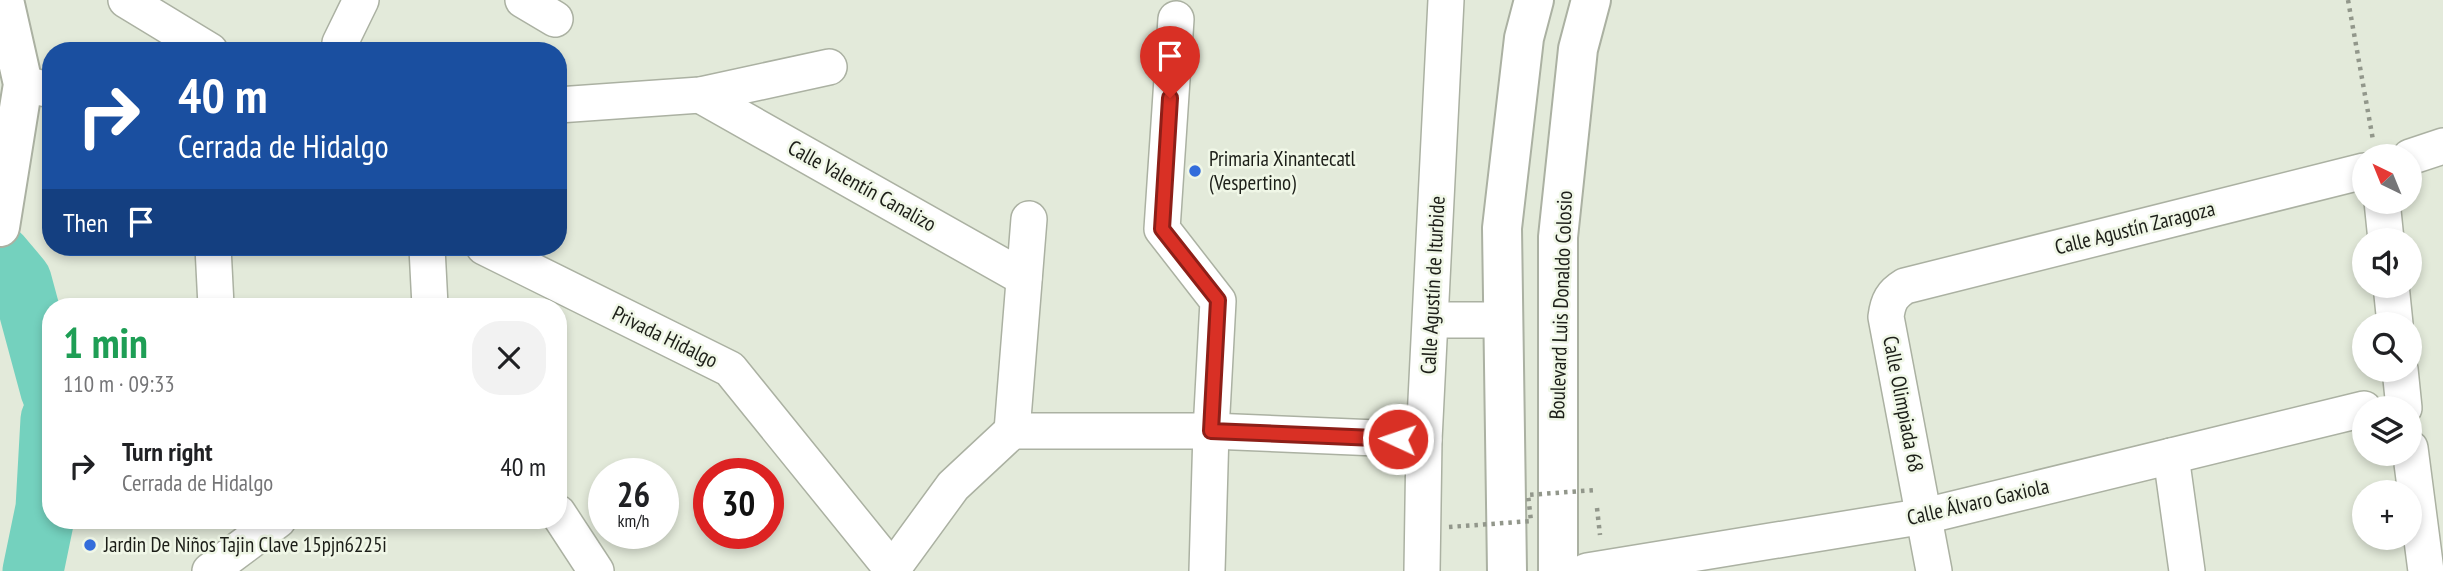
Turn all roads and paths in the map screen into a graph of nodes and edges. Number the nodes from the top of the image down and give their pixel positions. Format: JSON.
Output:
{"nodes":[{"id":1,"x":4,"y":0,"type":"edge"},
{"id":2,"x":126,"y":0,"type":"edge"},
{"id":3,"x":361,"y":0,"type":"edge"},
{"id":4,"x":523,"y":0,"type":"edge"},
{"id":5,"x":1446,"y":0,"type":"edge"},
{"id":6,"x":1534,"y":0,"type":"edge"},
{"id":7,"x":1591,"y":0,"type":"edge"},
{"id":8,"x":2348,"y":0,"type":"edge"},
{"id":9,"x":555,"y":19,"type":"dead end"},
{"id":10,"x":1175,"y":19,"type":"dead end"},
{"id":11,"x":195,"y":42,"type":"edge"},
{"id":12,"x":340,"y":42,"type":"edge"},
{"id":13,"x":829,"y":67,"type":"dead end"},
{"id":14,"x":37,"y":87,"type":"edge"},
{"id":15,"x":700,"y":95,"type":"junction"},
{"id":16,"x":567,"y":104,"type":"edge"},
{"id":17,"x":2367,"y":144,"type":"edge"},
{"id":18,"x":2443,"y":146,"type":"edge"},
{"id":19,"x":2422,"y":153,"type":"edge"},
{"id":20,"x":2352,"y":162,"type":"edge"},
{"id":21,"x":1030,"y":219,"type":"dead end"},
{"id":22,"x":0,"y":227,"type":"edge"},
{"id":23,"x":213,"y":256,"type":"edge"},
{"id":24,"x":428,"y":256,"type":"edge"},
{"id":25,"x":502,"y":256,"type":"edge"},
{"id":26,"x":1024,"y":278,"type":"junction"},
{"id":27,"x":1905,"y":286,"type":"joint"},
{"id":28,"x":216,"y":298,"type":"edge"},
{"id":29,"x":429,"y":298,"type":"edge"},
{"id":30,"x":1432,"y":320,"type":"junction"},
{"id":31,"x":1503,"y":320,"type":"junction"},
{"id":32,"x":2352,"y":412,"type":"edge"},
{"id":33,"x":1012,"y":430,"type":"junction"},
{"id":34,"x":1211,"y":431,"type":"junction"},
{"id":35,"x":1424,"y":440,"type":"junction"},
{"id":36,"x":2171,"y":456,"type":"junction"},
{"id":37,"x":2412,"y":466,"type":"edge"},
{"id":38,"x":1595,"y":490,"type":"dead end"},
{"id":39,"x":1924,"y":516,"type":"junction"},
{"id":40,"x":1449,"y":527,"type":"dead end"},
{"id":41,"x":567,"y":528,"type":"edge"},
{"id":42,"x":266,"y":529,"type":"edge"},
{"id":43,"x":593,"y":570,"type":"edge"},
{"id":44,"x":891,"y":570,"type":"edge"},
{"id":45,"x":210,"y":571,"type":"edge"},
{"id":46,"x":1208,"y":571,"type":"edge"},
{"id":47,"x":1422,"y":571,"type":"edge"},
{"id":48,"x":1507,"y":571,"type":"edge"},
{"id":49,"x":1558,"y":571,"type":"edge"},
{"id":50,"x":1587,"y":571,"type":"edge"},
{"id":51,"x":1934,"y":571,"type":"edge"},
{"id":52,"x":2187,"y":571,"type":"edge"},
{"id":53,"x":2426,"y":571,"type":"edge"}],
"edges":[{"from":1,"to":14,"type":"main road"},
{"from":2,"to":11,"type":"street"},
{"from":3,"to":12,"type":"street"},
{"from":4,"to":9,"type":"street"},
{"from":5,"to":30,"type":"street","name":"Calle Agustín de Iturbide"},
{"from":6,"to":31,"type":"main road"},
{"from":7,"to":49,"type":"main road","name":"Boulevard Luis Donaldo Colosio"},
{"from":8,"to":17,"type":"path"},
{"from":10,"to":34,"type":"street"},
{"from":13,"to":15,"type":"street"},
{"from":14,"to":22,"type":"main road"},
{"from":15,"to":16,"type":"street"},
{"from":15,"to":26,"type":"street","name":"Calle Valentín Canalizo"},
{"from":18,"to":19,"type":"street"},
{"from":20,"to":27,"type":"street","name":"Calle Agustín Zaragoza"},
{"from":21,"to":26,"type":"street"},
{"from":23,"to":28,"type":"street"},
{"from":24,"to":29,"type":"street"},
{"from":25,"to":44,"type":"street","name":"Privada Hidalgo"},
{"from":26,"to":33,"type":"street"},
{"from":27,"to":39,"type":"street","name":"Calle Olimpiada 68"},
{"from":30,"to":31,"type":"street"},
{"from":30,"to":35,"type":"street","name":"Calle Agustín de Iturbide"},
{"from":31,"to":48,"type":"main road"},
{"from":32,"to":36,"type":"street","name":"Calle Álvaro Gaxiola"},
{"from":33,"to":34,"type":"street"},
{"from":33,"to":44,"type":"street"},
{"from":34,"to":35,"type":"street"},
{"from":34,"to":46,"type":"street"},
{"from":35,"to":47,"type":"street","name":"Calle Agustín de Iturbide"},
{"from":36,"to":39,"type":"street","name":"Calle Álvaro Gaxiola"},
{"from":36,"to":52,"type":"street"},
{"from":37,"to":53,"type":"street"},
{"from":38,"to":40,"type":"path","bridge":true},
{"from":39,"to":50,"type":"street","name":"Calle Álvaro Gaxiola"},
{"from":39,"to":51,"type":"street","name":"Calle Olimpiada 68"},
{"from":41,"to":43,"type":"street"},
{"from":42,"to":45,"type":"street"}]}
